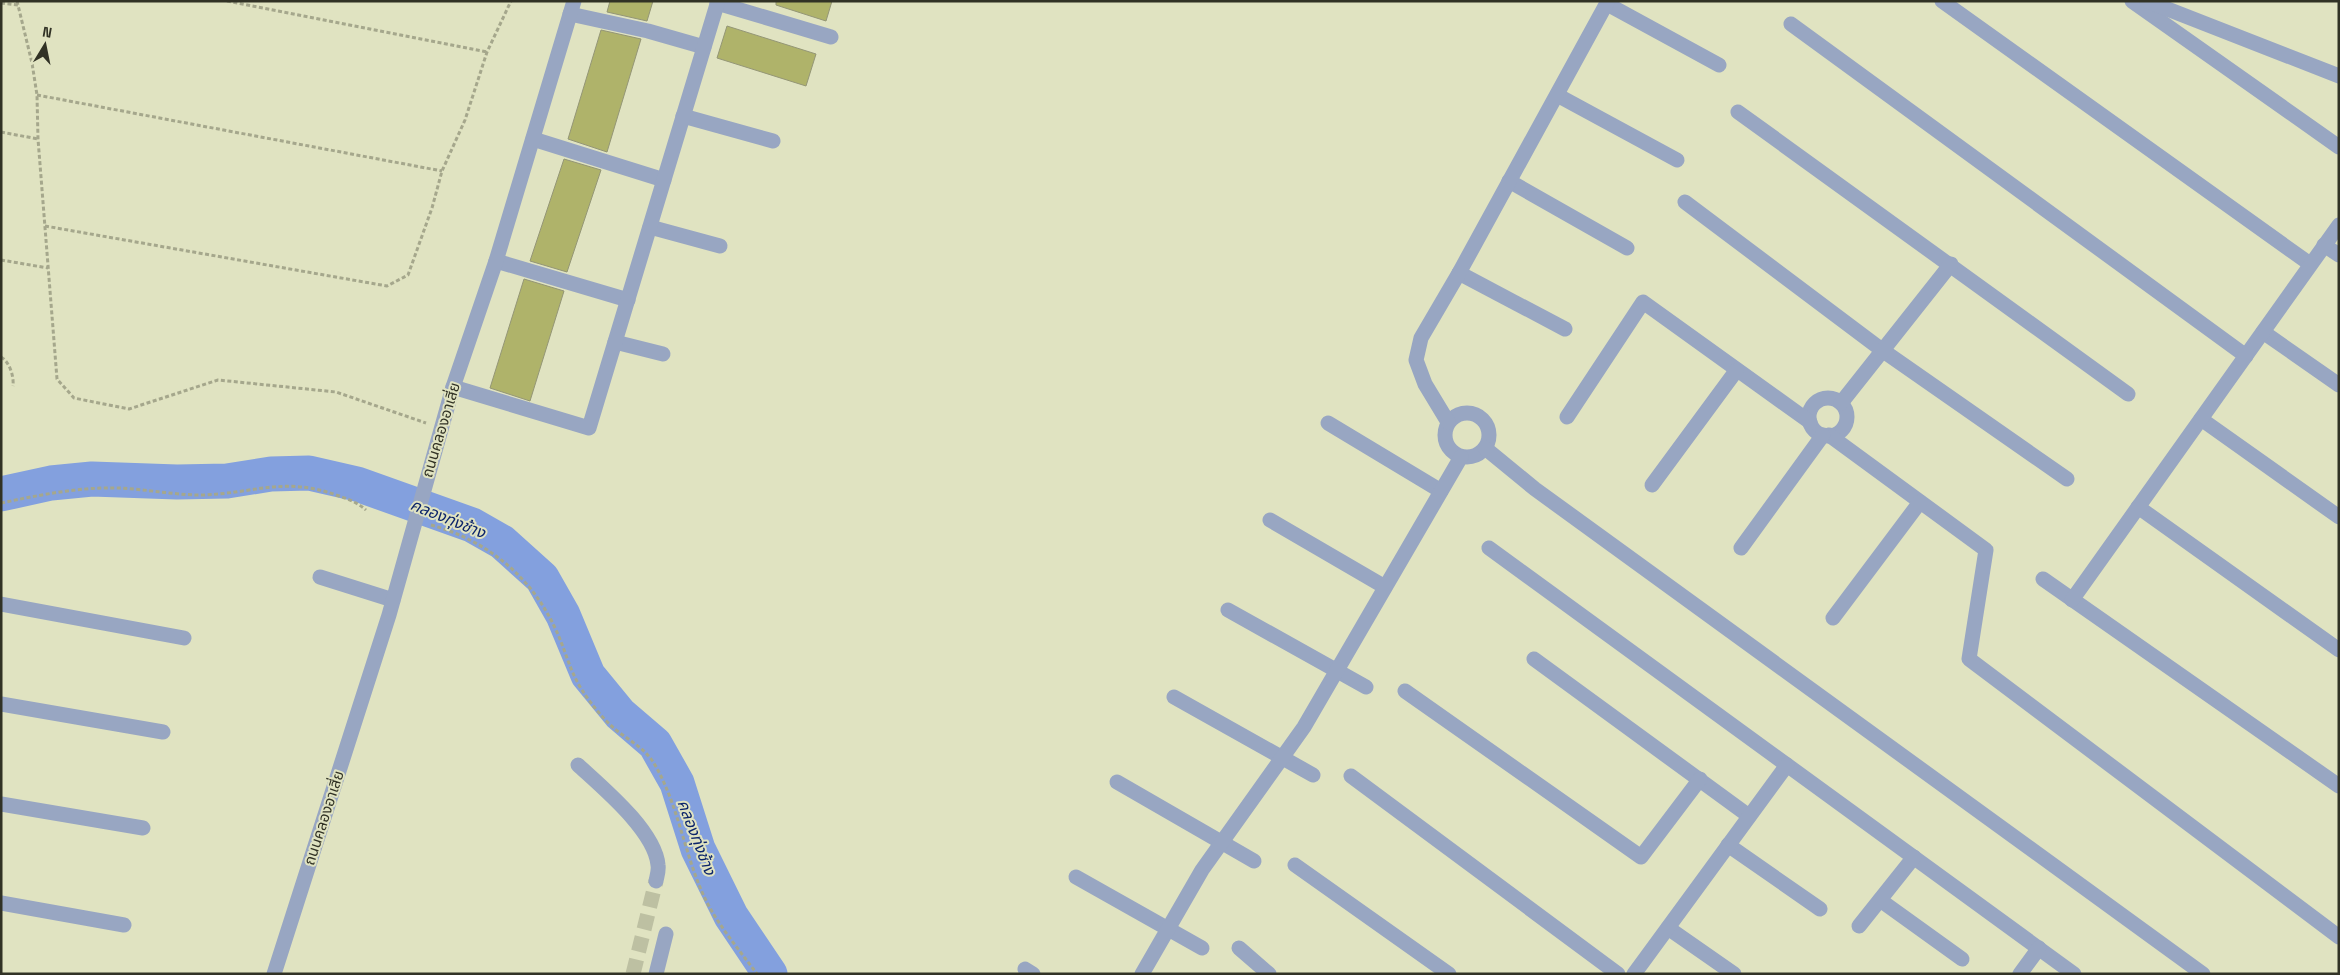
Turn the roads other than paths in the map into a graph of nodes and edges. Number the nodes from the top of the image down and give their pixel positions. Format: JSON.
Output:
{"nodes":[{"id":1,"x":1942,"y":1,"type":"edge"},
{"id":2,"x":2132,"y":1,"type":"edge"},
{"id":3,"x":2147,"y":1,"type":"edge"},
{"id":4,"x":717,"y":2,"type":"edge"},
{"id":5,"x":1608,"y":2,"type":"edge"},
{"id":6,"x":572,"y":7,"type":"edge"},
{"id":7,"x":1791,"y":24,"type":"dead end"},
{"id":8,"x":831,"y":37,"type":"dead end"},
{"id":9,"x":704,"y":46,"type":"junction"},
{"id":10,"x":1719,"y":65,"type":"dead end"},
{"id":11,"x":2339,"y":76,"type":"edge"},
{"id":12,"x":1557,"y":95,"type":"junction"},
{"id":13,"x":1738,"y":112,"type":"dead end"},
{"id":14,"x":683,"y":116,"type":"junction"},
{"id":15,"x":533,"y":139,"type":"junction"},
{"id":16,"x":773,"y":141,"type":"dead end"},
{"id":17,"x":2339,"y":147,"type":"edge"},
{"id":18,"x":1677,"y":160,"type":"dead end"},
{"id":19,"x":664,"y":180,"type":"junction"},
{"id":20,"x":1509,"y":181,"type":"junction"},
{"id":21,"x":1685,"y":202,"type":"dead end"},
{"id":22,"x":2339,"y":225,"type":"edge"},
{"id":23,"x":650,"y":227,"type":"junction"},
{"id":24,"x":2324,"y":245,"type":"junction"},
{"id":25,"x":720,"y":246,"type":"dead end"},
{"id":26,"x":1627,"y":248,"type":"dead end"},
{"id":27,"x":2339,"y":255,"type":"edge"},
{"id":28,"x":496,"y":260,"type":"junction"},
{"id":29,"x":1951,"y":264,"type":"junction"},
{"id":30,"x":2310,"y":264,"type":"junction"},
{"id":31,"x":1459,"y":273,"type":"junction"},
{"id":32,"x":628,"y":300,"type":"junction"},
{"id":33,"x":1565,"y":329,"type":"dead end"},
{"id":34,"x":2263,"y":332,"type":"junction"},
{"id":35,"x":615,"y":342,"type":"junction"},
{"id":36,"x":1882,"y":350,"type":"junction"},
{"id":37,"x":663,"y":354,"type":"dead end"},
{"id":38,"x":2246,"y":356,"type":"junction"},
{"id":39,"x":1736,"y":371,"type":"junction"},
{"id":40,"x":2339,"y":385,"type":"edge"},
{"id":41,"x":454,"y":387,"type":"junction"},
{"id":42,"x":2128,"y":394,"type":"dead end"},
{"id":43,"x":1841,"y":403,"type":"junction"},
{"id":44,"x":1567,"y":417,"type":"dead end"},
{"id":45,"x":2201,"y":418,"type":"junction"},
{"id":46,"x":1448,"y":422,"type":"junction"},
{"id":47,"x":1810,"y":422,"type":"junction"},
{"id":48,"x":1328,"y":423,"type":"dead end"},
{"id":49,"x":1826,"y":435,"type":"junction"},
{"id":50,"x":1486,"y":448,"type":"junction"},
{"id":51,"x":1461,"y":456,"type":"junction"},
{"id":52,"x":2068,"y":479,"type":"dead end"},
{"id":53,"x":1652,"y":485,"type":"dead end"},
{"id":54,"x":1441,"y":491,"type":"junction"},
{"id":55,"x":1920,"y":502,"type":"junction"},
{"id":56,"x":2138,"y":507,"type":"junction"},
{"id":57,"x":2339,"y":517,"type":"edge"},
{"id":58,"x":1270,"y":520,"type":"dead end"},
{"id":59,"x":1489,"y":548,"type":"dead end"},
{"id":60,"x":1741,"y":548,"type":"dead end"},
{"id":61,"x":320,"y":578,"type":"dead end"},
{"id":62,"x":2043,"y":579,"type":"dead end"},
{"id":63,"x":1385,"y":587,"type":"junction"},
{"id":64,"x":393,"y":600,"type":"junction"},
{"id":65,"x":2072,"y":600,"type":"junction"},
{"id":66,"x":1,"y":604,"type":"edge"},
{"id":67,"x":1228,"y":610,"type":"dead end"},
{"id":68,"x":1833,"y":618,"type":"dead end"},
{"id":69,"x":184,"y":638,"type":"dead end"},
{"id":70,"x":2339,"y":650,"type":"edge"},
{"id":71,"x":1534,"y":659,"type":"dead end"},
{"id":72,"x":1337,"y":670,"type":"junction"},
{"id":73,"x":1366,"y":687,"type":"dead end"},
{"id":74,"x":1405,"y":691,"type":"dead end"},
{"id":75,"x":1174,"y":697,"type":"dead end"},
{"id":76,"x":1,"y":704,"type":"edge"},
{"id":77,"x":163,"y":732,"type":"dead end"},
{"id":78,"x":1282,"y":757,"type":"junction"},
{"id":79,"x":578,"y":765,"type":"dead end"},
{"id":80,"x":1786,"y":765,"type":"junction"},
{"id":81,"x":1313,"y":775,"type":"dead end"},
{"id":82,"x":1351,"y":776,"type":"dead end"},
{"id":83,"x":1700,"y":779,"type":"junction"},
{"id":84,"x":1117,"y":782,"type":"dead end"},
{"id":85,"x":2339,"y":786,"type":"edge"},
{"id":86,"x":1,"y":804,"type":"edge"},
{"id":87,"x":1749,"y":816,"type":"junction"},
{"id":88,"x":143,"y":828,"type":"dead end"},
{"id":89,"x":1221,"y":842,"type":"junction"},
{"id":90,"x":1728,"y":845,"type":"junction"},
{"id":91,"x":1914,"y":857,"type":"junction"},
{"id":92,"x":1254,"y":861,"type":"dead end"},
{"id":93,"x":1295,"y":865,"type":"dead end"},
{"id":94,"x":1076,"y":877,"type":"dead end"},
{"id":95,"x":656,"y":881,"type":"tunnel mouth"},
{"id":96,"x":1880,"y":900,"type":"junction"},
{"id":97,"x":1,"y":903,"type":"edge"},
{"id":98,"x":1820,"y":909,"type":"dead end"},
{"id":99,"x":124,"y":925,"type":"dead end"},
{"id":100,"x":1859,"y":926,"type":"dead end"},
{"id":101,"x":1668,"y":928,"type":"junction"},
{"id":102,"x":1167,"y":929,"type":"junction"},
{"id":103,"x":666,"y":934,"type":"dead end"},
{"id":104,"x":2339,"y":937,"type":"edge"},
{"id":105,"x":1202,"y":948,"type":"dead end"},
{"id":106,"x":1239,"y":948,"type":"dead end"},
{"id":107,"x":2039,"y":948,"type":"junction"},
{"id":108,"x":1962,"y":959,"type":"dead end"},
{"id":109,"x":274,"y":974,"type":"edge"},
{"id":110,"x":656,"y":974,"type":"edge"},
{"id":111,"x":1142,"y":974,"type":"edge"},
{"id":112,"x":1269,"y":974,"type":"edge"},
{"id":113,"x":1449,"y":974,"type":"edge"},
{"id":114,"x":1618,"y":974,"type":"edge"},
{"id":115,"x":1634,"y":974,"type":"edge"},
{"id":116,"x":1734,"y":974,"type":"edge"},
{"id":117,"x":2020,"y":974,"type":"edge"},
{"id":118,"x":2074,"y":974,"type":"edge"},
{"id":119,"x":2203,"y":974,"type":"edge"}],
"edges":[{"from":1,"to":30,"type":"street"},
{"from":2,"to":17,"type":"street"},
{"from":3,"to":11,"type":"street"},
{"from":4,"to":8,"type":"street"},
{"from":4,"to":9,"type":"street"},
{"from":5,"to":10,"type":"street"},
{"from":5,"to":12,"type":"street"},
{"from":6,"to":9,"type":"street"},
{"from":6,"to":15,"type":"street","name":"ถนนคลองอาเสี่ย"},
{"from":7,"to":38,"type":"street"},
{"from":9,"to":14,"type":"street"},
{"from":12,"to":18,"type":"street"},
{"from":12,"to":20,"type":"street"},
{"from":13,"to":29,"type":"street"},
{"from":14,"to":16,"type":"street"},
{"from":14,"to":19,"type":"street"},
{"from":15,"to":19,"type":"street"},
{"from":15,"to":28,"type":"street","name":"ถนนคลองอาเสี่ย"},
{"from":19,"to":23,"type":"street"},
{"from":20,"to":26,"type":"street"},
{"from":20,"to":31,"type":"street"},
{"from":21,"to":36,"type":"street"},
{"from":22,"to":24,"type":"street"},
{"from":23,"to":25,"type":"street"},
{"from":23,"to":32,"type":"street"},
{"from":24,"to":27,"type":"street"},
{"from":24,"to":30,"type":"street"},
{"from":28,"to":32,"type":"street"},
{"from":28,"to":41,"type":"street","name":"ถนนคลองอาเสี่ย"},
{"from":29,"to":36,"type":"street"},
{"from":29,"to":42,"type":"street"},
{"from":30,"to":34,"type":"street"},
{"from":31,"to":33,"type":"street"},
{"from":31,"to":46,"type":"street"},
{"from":32,"to":35,"type":"street"},
{"from":34,"to":38,"type":"street"},
{"from":34,"to":40,"type":"street"},
{"from":35,"to":37,"type":"street"},
{"from":35,"to":41,"type":"street"},
{"from":36,"to":43,"type":"street"},
{"from":36,"to":52,"type":"street"},
{"from":38,"to":45,"type":"street"},
{"from":39,"to":44,"type":"street"},
{"from":39,"to":47,"type":"street"},
{"from":39,"to":53,"type":"street"},
{"from":41,"to":64,"type":"street","name":"ถนนคลองอาเสี่ย"},
{"from":43,"to":47,"type":"street"},
{"from":43,"to":49,"type":"street"},
{"from":45,"to":56,"type":"street"},
{"from":45,"to":57,"type":"street"},
{"from":46,"to":50,"type":"street"},
{"from":46,"to":51,"type":"street"},
{"from":47,"to":49,"type":"street"},
{"from":48,"to":54,"type":"street"},
{"from":49,"to":55,"type":"street"},
{"from":49,"to":60,"type":"street"},
{"from":50,"to":51,"type":"street"},
{"from":50,"to":119,"type":"street"},
{"from":51,"to":54,"type":"street"},
{"from":54,"to":63,"type":"street"},
{"from":55,"to":68,"type":"street"},
{"from":55,"to":104,"type":"street"},
{"from":56,"to":65,"type":"street"},
{"from":56,"to":70,"type":"street"},
{"from":58,"to":63,"type":"street"},
{"from":59,"to":80,"type":"street"},
{"from":61,"to":64,"type":"street"},
{"from":62,"to":65,"type":"street"},
{"from":63,"to":72,"type":"street"},
{"from":64,"to":109,"type":"street","name":"ถนนคลองอาเสี่ย"},
{"from":65,"to":85,"type":"street"},
{"from":66,"to":69,"type":"street"},
{"from":67,"to":72,"type":"street"},
{"from":71,"to":83,"type":"street"},
{"from":72,"to":73,"type":"street"},
{"from":72,"to":78,"type":"street"},
{"from":74,"to":83,"type":"street"},
{"from":75,"to":78,"type":"street"},
{"from":76,"to":77,"type":"street"},
{"from":78,"to":81,"type":"street"},
{"from":78,"to":89,"type":"street"},
{"from":79,"to":95,"type":"street"},
{"from":80,"to":87,"type":"street"},
{"from":80,"to":91,"type":"street"},
{"from":82,"to":114,"type":"street"},
{"from":83,"to":87,"type":"street"},
{"from":84,"to":89,"type":"street"},
{"from":86,"to":88,"type":"street"},
{"from":87,"to":90,"type":"street"},
{"from":89,"to":92,"type":"street"},
{"from":89,"to":102,"type":"street"},
{"from":90,"to":98,"type":"street"},
{"from":90,"to":101,"type":"street"},
{"from":91,"to":96,"type":"street"},
{"from":91,"to":107,"type":"street"},
{"from":93,"to":113,"type":"street"},
{"from":94,"to":102,"type":"street"},
{"from":96,"to":100,"type":"street"},
{"from":96,"to":108,"type":"street"},
{"from":97,"to":99,"type":"street"},
{"from":101,"to":115,"type":"street"},
{"from":101,"to":116,"type":"street"},
{"from":102,"to":105,"type":"street"},
{"from":102,"to":111,"type":"street"},
{"from":103,"to":110,"type":"street"},
{"from":106,"to":112,"type":"street"},
{"from":107,"to":117,"type":"street"},
{"from":107,"to":118,"type":"street"}]}
